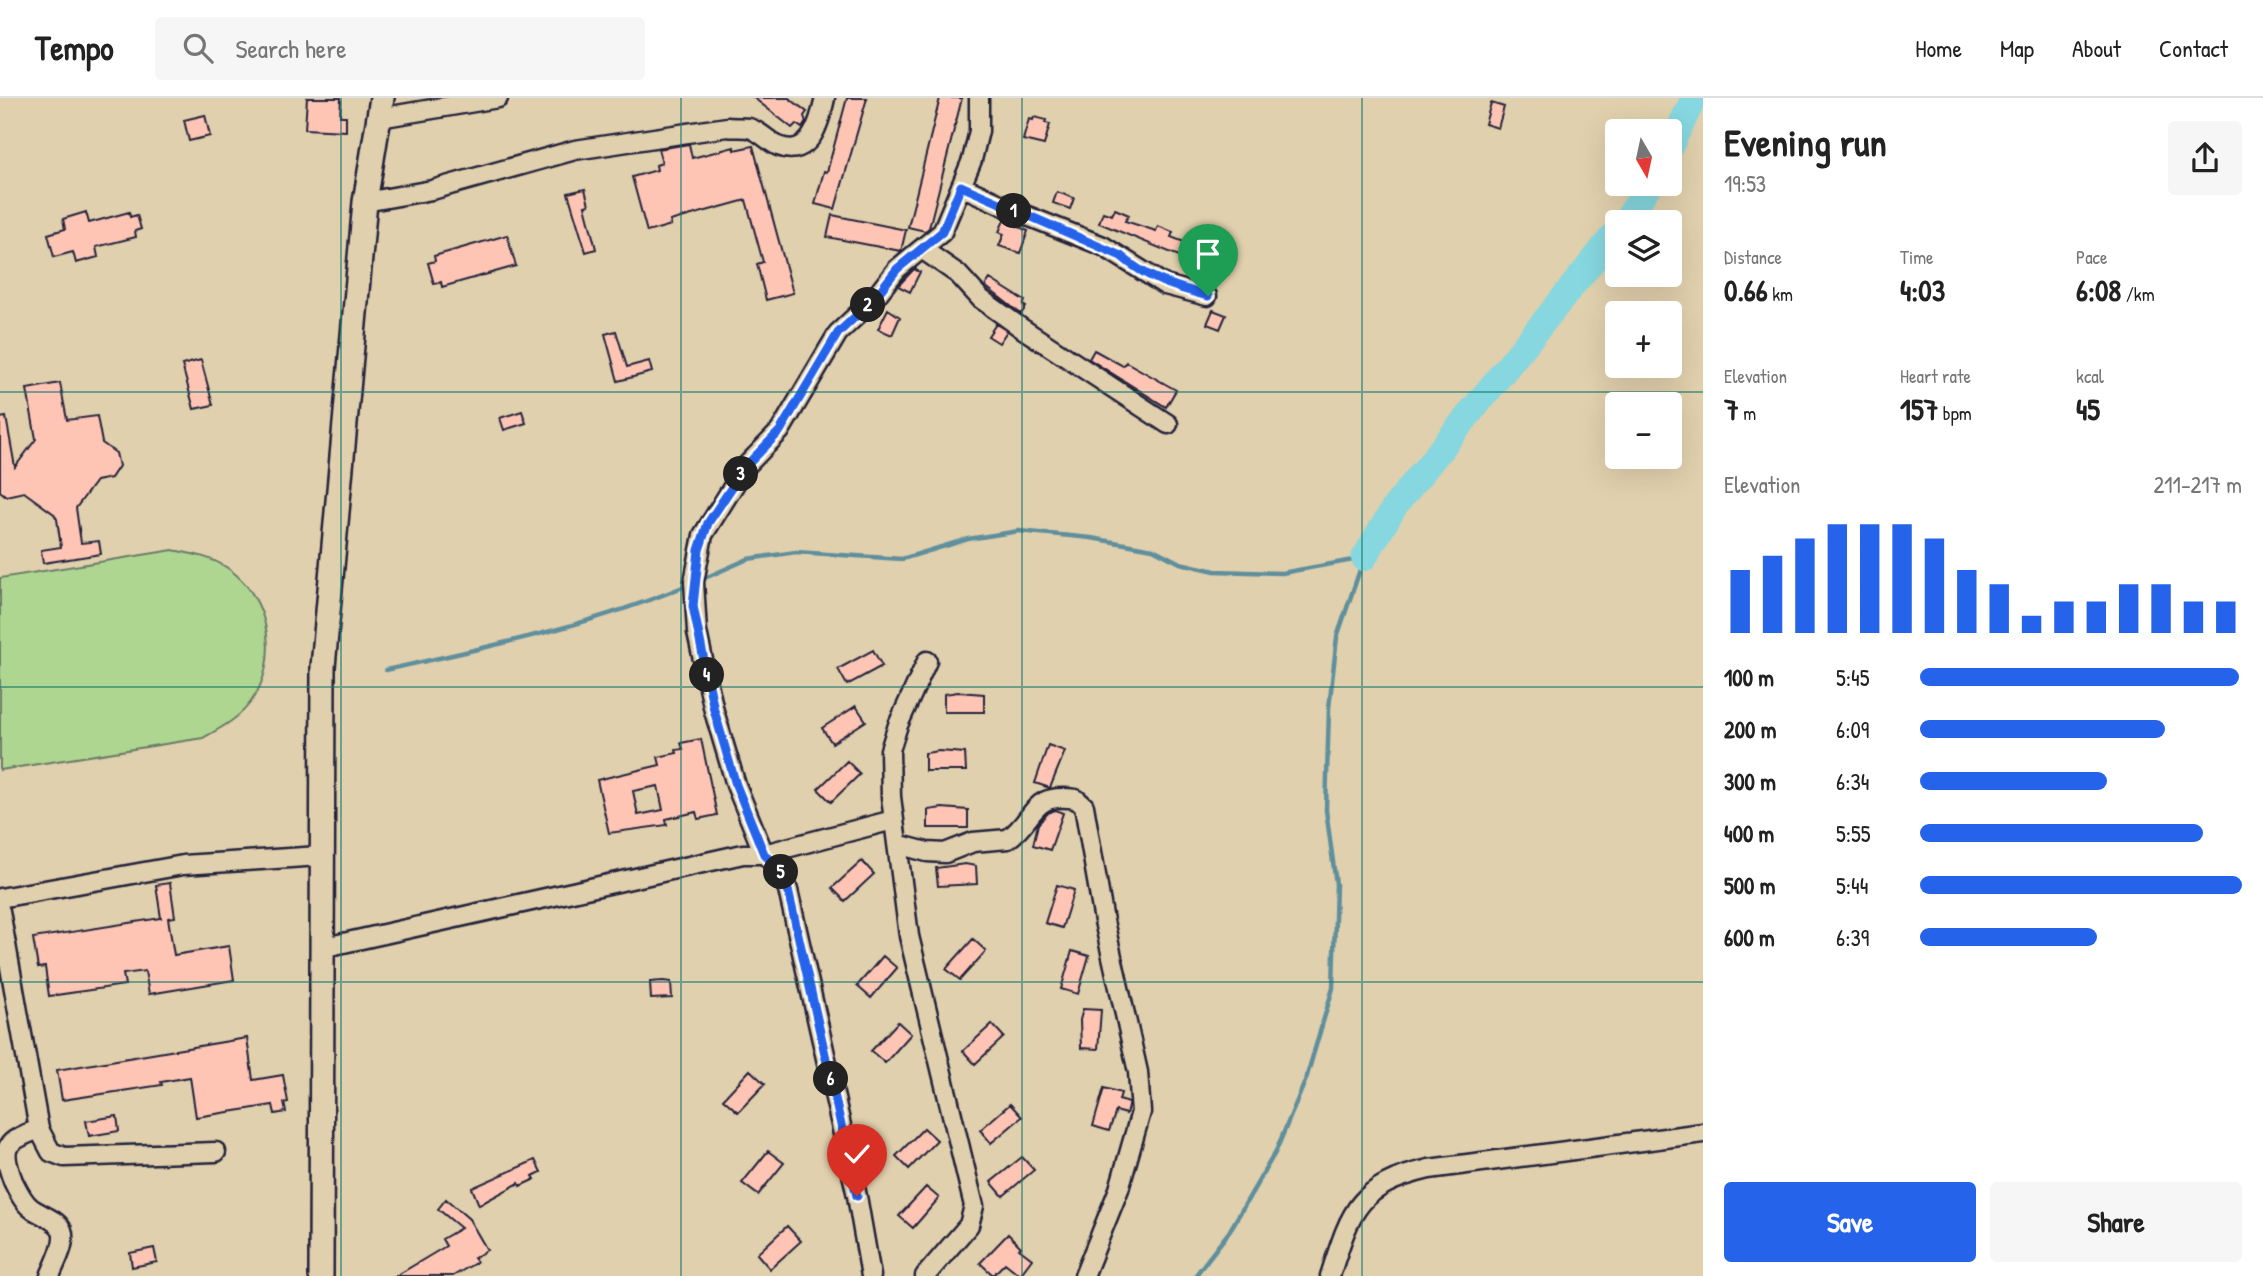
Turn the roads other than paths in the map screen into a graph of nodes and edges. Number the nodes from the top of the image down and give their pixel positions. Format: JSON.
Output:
{"nodes":[{"id":1,"x":498,"y":98,"type":"edge"},
{"id":2,"x":825,"y":98,"type":"edge"},
{"id":3,"x":979,"y":98,"type":"edge"},
{"id":4,"x":381,"y":108,"type":"edge"},
{"id":5,"x":961,"y":186,"type":"junction"},
{"id":6,"x":365,"y":202,"type":"junction"},
{"id":7,"x":922,"y":249,"type":"junction"},
{"id":8,"x":1208,"y":296,"type":"dead end"},
{"id":9,"x":1168,"y":424,"type":"dead end"},
{"id":10,"x":927,"y":661,"type":"dead end"},
{"id":11,"x":893,"y":820,"type":"junction"},
{"id":12,"x":897,"y":844,"type":"junction"},
{"id":13,"x":764,"y":854,"type":"junction"},
{"id":14,"x":320,"y":856,"type":"junction"},
{"id":15,"x":0,"y":898,"type":"edge"},
{"id":16,"x":0,"y":911,"type":"edge"},
{"id":17,"x":321,"y":948,"type":"junction"},
{"id":18,"x":39,"y":1129,"type":"junction"},
{"id":19,"x":1703,"y":1133,"type":"edge"},
{"id":20,"x":216,"y":1152,"type":"dead end"},
{"id":21,"x":50,"y":1276,"type":"edge"},
{"id":22,"x":321,"y":1276,"type":"edge"},
{"id":23,"x":871,"y":1276,"type":"edge"},
{"id":24,"x":925,"y":1276,"type":"edge"},
{"id":25,"x":1084,"y":1276,"type":"edge"},
{"id":26,"x":1330,"y":1276,"type":"edge"}],
"edges":[{"from":1,"to":4,"type":"street"},
{"from":2,"to":6,"type":"street"},
{"from":3,"to":5,"type":"street"},
{"from":4,"to":6,"type":"street"},
{"from":5,"to":7,"type":"street"},
{"from":5,"to":8,"type":"street"},
{"from":6,"to":14,"type":"street"},
{"from":7,"to":9,"type":"street"},
{"from":7,"to":13,"type":"street"},
{"from":10,"to":11,"type":"street"},
{"from":11,"to":12,"type":"street"},
{"from":11,"to":13,"type":"street"},
{"from":12,"to":24,"type":"street"},
{"from":12,"to":25,"type":"street"},
{"from":13,"to":17,"type":"street"},
{"from":13,"to":23,"type":"street"},
{"from":14,"to":15,"type":"street"},
{"from":14,"to":17,"type":"street"},
{"from":16,"to":18,"type":"street"},
{"from":17,"to":22,"type":"street"},
{"from":18,"to":20,"type":"street"},
{"from":18,"to":21,"type":"street"},
{"from":19,"to":26,"type":"street"}]}
